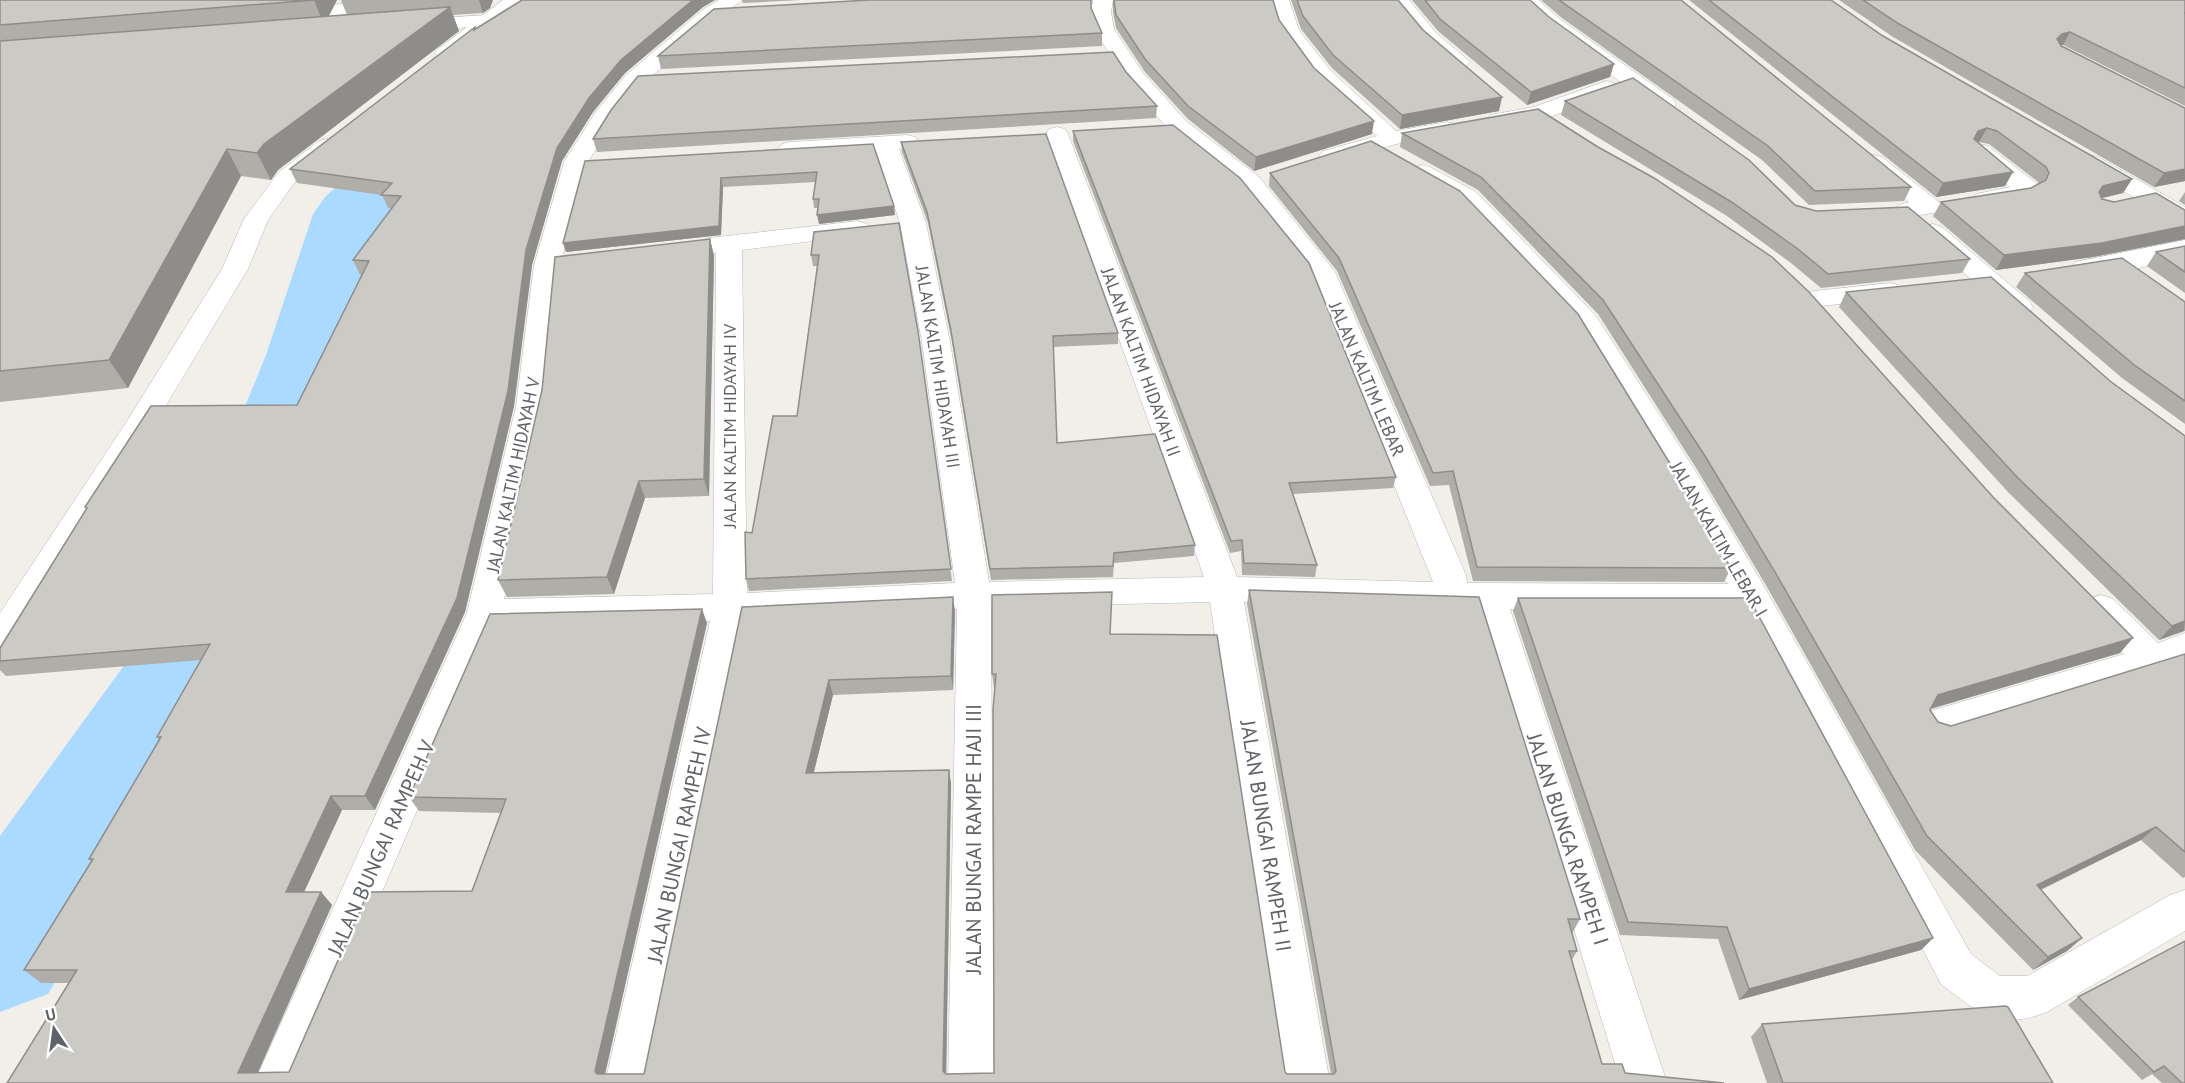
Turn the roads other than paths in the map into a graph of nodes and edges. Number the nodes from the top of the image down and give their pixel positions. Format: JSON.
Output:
{"nodes":[{"id":1,"x":516,"y":0,"type":"edge"},
{"id":2,"x":1103,"y":0,"type":"edge"},
{"id":3,"x":1279,"y":0,"type":"edge"},
{"id":4,"x":1400,"y":0,"type":"edge"},
{"id":5,"x":1526,"y":0,"type":"edge"},
{"id":6,"x":346,"y":5,"type":"edge"},
{"id":7,"x":740,"y":6,"type":"edge"},
{"id":8,"x":262,"y":16,"type":"dead end"},
{"id":9,"x":486,"y":21,"type":"junction"},
{"id":10,"x":392,"y":28,"type":"edge"},
{"id":11,"x":334,"y":32,"type":"edge"},
{"id":12,"x":423,"y":70,"type":"edge"},
{"id":13,"x":1471,"y":73,"type":"edge"},
{"id":14,"x":669,"y":78,"type":"edge"},
{"id":15,"x":634,"y":80,"type":"junction"},
{"id":16,"x":1630,"y":80,"type":"junction"},
{"id":17,"x":1522,"y":110,"type":"junction"},
{"id":18,"x":1689,"y":120,"type":"edge"},
{"id":19,"x":1566,"y":130,"type":"edge"},
{"id":20,"x":342,"y":133,"type":"edge"},
{"id":21,"x":1057,"y":134,"type":"dead end"},
{"id":22,"x":1382,"y":140,"type":"junction"},
{"id":23,"x":931,"y":141,"type":"edge"},
{"id":24,"x":885,"y":144,"type":"junction"},
{"id":25,"x":1857,"y":148,"type":"edge"},
{"id":26,"x":769,"y":150,"type":"edge"},
{"id":27,"x":2068,"y":150,"type":"edge"},
{"id":28,"x":1980,"y":151,"type":"edge"},
{"id":29,"x":607,"y":160,"type":"edge"},
{"id":30,"x":576,"y":162,"type":"junction"},
{"id":31,"x":1305,"y":164,"type":"edge"},
{"id":32,"x":2185,"y":190,"type":"edge"},
{"id":33,"x":2150,"y":197,"type":"junction"},
{"id":34,"x":2115,"y":205,"type":"edge"},
{"id":35,"x":1929,"y":207,"type":"junction"},
{"id":36,"x":2185,"y":217,"type":"edge"},
{"id":37,"x":894,"y":225,"type":"junction"},
{"id":38,"x":729,"y":244,"type":"junction"},
{"id":39,"x":2185,"y":248,"type":"edge"},
{"id":40,"x":684,"y":249,"type":"edge"},
{"id":41,"x":2120,"y":263,"type":"junction"},
{"id":42,"x":2061,"y":271,"type":"edge"},
{"id":43,"x":2025,"y":276,"type":"edge"},
{"id":44,"x":1791,"y":278,"type":"edge"},
{"id":45,"x":1990,"y":281,"type":"junction"},
{"id":46,"x":2148,"y":282,"type":"edge"},
{"id":47,"x":1955,"y":285,"type":"edge"},
{"id":48,"x":1919,"y":288,"type":"edge"},
{"id":49,"x":1814,"y":299,"type":"junction"},
{"id":50,"x":2033,"y":319,"type":"edge"},
{"id":51,"x":1838,"y":325,"type":"edge"},
{"id":52,"x":1225,"y":589,"type":"junction"},
{"id":53,"x":2086,"y":593,"type":"edge"},
{"id":54,"x":974,"y":595,"type":"junction"},
{"id":55,"x":1471,"y":595,"type":"junction"},
{"id":56,"x":1753,"y":597,"type":"junction"},
{"id":57,"x":730,"y":608,"type":"junction"},
{"id":58,"x":484,"y":613,"type":"junction"},
{"id":59,"x":0,"y":642,"type":"edge"},
{"id":60,"x":2185,"y":647,"type":"edge"},
{"id":61,"x":2152,"y":660,"type":"junction"},
{"id":62,"x":1940,"y":723,"type":"edge"},
{"id":63,"x":2185,"y":909,"type":"edge"},
{"id":64,"x":277,"y":1083,"type":"edge"},
{"id":65,"x":628,"y":1083,"type":"edge"},
{"id":66,"x":971,"y":1083,"type":"edge"},
{"id":67,"x":1307,"y":1083,"type":"edge"},
{"id":68,"x":1644,"y":1083,"type":"edge"}],
"edges":[{"from":1,"to":9,"type":"street"},
{"from":2,"to":55,"type":"street","name":"JALAN KALTIM LEBAR"},
{"from":3,"to":22,"type":"street","name":"JALAN KALTIM LEBAR I"},
{"from":4,"to":13,"type":"street"},
{"from":5,"to":16,"type":"street"},
{"from":6,"to":8,"type":"street"},
{"from":6,"to":11,"type":"street"},
{"from":7,"to":15,"type":"street","name":"JALAN KALTIM HIDAYAH V"},
{"from":9,"to":10,"type":"street"},
{"from":9,"to":12,"type":"street"},
{"from":14,"to":15,"type":"street"},
{"from":15,"to":30,"type":"street","name":"JALAN KALTIM HIDAYAH V"},
{"from":16,"to":17,"type":"street"},
{"from":16,"to":18,"type":"street"},
{"from":17,"to":19,"type":"street"},
{"from":17,"to":22,"type":"street"},
{"from":20,"to":59,"type":"street"},
{"from":21,"to":52,"type":"street","name":"JALAN KALTIM HIDAYAH II"},
{"from":22,"to":31,"type":"street"},
{"from":22,"to":56,"type":"street","name":"JALAN KALTIM LEBAR I"},
{"from":23,"to":24,"type":"street"},
{"from":24,"to":26,"type":"street"},
{"from":24,"to":37,"type":"street","name":"JALAN KALTIM HIDAYAH III"},
{"from":25,"to":35,"type":"street"},
{"from":27,"to":33,"type":"street"},
{"from":28,"to":35,"type":"street"},
{"from":29,"to":30,"type":"street"},
{"from":30,"to":58,"type":"street","name":"JALAN KALTIM HIDAYAH V"},
{"from":32,"to":33,"type":"street"},
{"from":33,"to":34,"type":"street"},
{"from":33,"to":36,"type":"street"},
{"from":35,"to":45,"type":"street"},
{"from":37,"to":38,"type":"street"},
{"from":37,"to":54,"type":"street","name":"JALAN KALTIM HIDAYAH III"},
{"from":38,"to":40,"type":"street"},
{"from":38,"to":57,"type":"street","name":"JALAN KALTIM HIDAYAH IV"},
{"from":39,"to":41,"type":"street"},
{"from":41,"to":42,"type":"street"},
{"from":41,"to":46,"type":"street"},
{"from":43,"to":45,"type":"street"},
{"from":44,"to":49,"type":"street"},
{"from":45,"to":47,"type":"street"},
{"from":45,"to":50,"type":"street"},
{"from":48,"to":49,"type":"street"},
{"from":49,"to":51,"type":"street"},
{"from":52,"to":54,"type":"street"},
{"from":52,"to":55,"type":"street"},
{"from":52,"to":67,"type":"street","name":"JALAN BUNGAI RAMPEH II"},
{"from":53,"to":61,"type":"street"},
{"from":54,"to":57,"type":"street"},
{"from":54,"to":66,"type":"street","name":"JALAN BUNGAI RAMPE HAJI III"},
{"from":55,"to":56,"type":"street"},
{"from":55,"to":68,"type":"street","name":"JALAN BUNGA RAMPEH I"},
{"from":56,"to":63,"type":"street","name":"JALAN KALTIM LEBAR I"},
{"from":57,"to":58,"type":"street"},
{"from":57,"to":65,"type":"street","name":"JALAN BUNGAI RAMPEH IV"},
{"from":58,"to":64,"type":"street","name":"JALAN BUNGAI RAMPEH V"},
{"from":60,"to":61,"type":"street"},
{"from":61,"to":62,"type":"street"}]}
